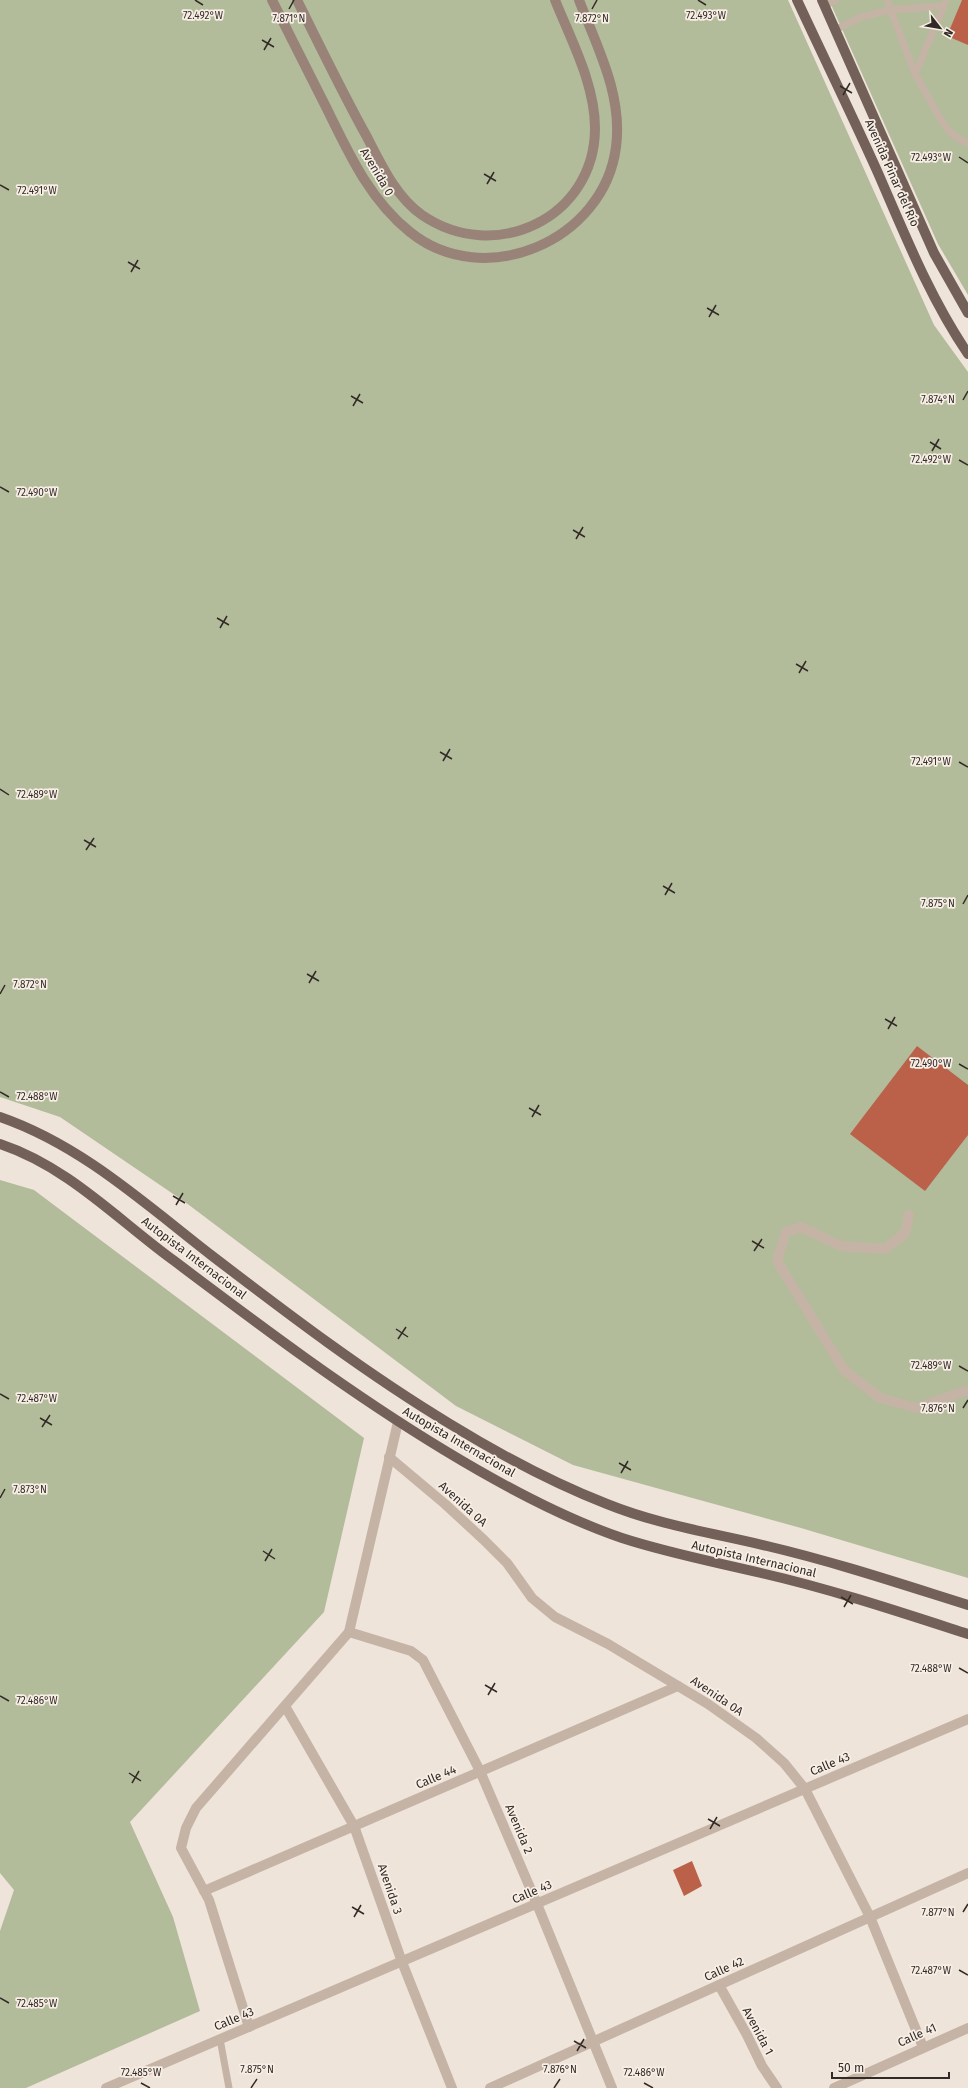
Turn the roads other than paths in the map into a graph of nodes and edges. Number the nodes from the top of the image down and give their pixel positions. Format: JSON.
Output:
{"nodes":[{"id":1,"x":272,"y":0,"type":"edge"},
{"id":2,"x":297,"y":0,"type":"edge"},
{"id":3,"x":555,"y":0,"type":"edge"},
{"id":4,"x":579,"y":0,"type":"edge"},
{"id":5,"x":797,"y":0,"type":"edge"},
{"id":6,"x":836,"y":0,"type":"edge"},
{"id":7,"x":887,"y":0,"type":"edge"},
{"id":8,"x":823,"y":3,"type":"edge"},
{"id":9,"x":945,"y":3,"type":"edge"},
{"id":10,"x":890,"y":10,"type":"junction"},
{"id":11,"x":835,"y":30,"type":"junction"},
{"id":12,"x":916,"y":74,"type":"junction"},
{"id":13,"x":968,"y":143,"type":"edge"},
{"id":14,"x":968,"y":313,"type":"edge"},
{"id":15,"x":968,"y":354,"type":"edge"},
{"id":16,"x":0,"y":1117,"type":"edge"},
{"id":17,"x":0,"y":1144,"type":"edge"},
{"id":18,"x":909,"y":1215,"type":"dead end"},
{"id":19,"x":968,"y":1390,"type":"edge"},
{"id":20,"x":398,"y":1422,"type":"junction"},
{"id":21,"x":389,"y":1457,"type":"junction"},
{"id":22,"x":968,"y":1605,"type":"edge"},
{"id":23,"x":349,"y":1632,"type":"junction"},
{"id":24,"x":968,"y":1634,"type":"edge"},
{"id":25,"x":678,"y":1686,"type":"junction"},
{"id":26,"x":285,"y":1706,"type":"junction"},
{"id":27,"x":968,"y":1719,"type":"edge"},
{"id":28,"x":480,"y":1771,"type":"junction"},
{"id":29,"x":805,"y":1789,"type":"junction"},
{"id":30,"x":354,"y":1826,"type":"junction"},
{"id":31,"x":968,"y":1873,"type":"edge"},
{"id":32,"x":204,"y":1891,"type":"junction"},
{"id":33,"x":537,"y":1904,"type":"junction"},
{"id":34,"x":870,"y":1917,"type":"junction"},
{"id":35,"x":402,"y":1962,"type":"junction"},
{"id":36,"x":719,"y":1985,"type":"junction"},
{"id":37,"x":249,"y":2027,"type":"junction"},
{"id":38,"x":968,"y":2028,"type":"edge"},
{"id":39,"x":220,"y":2039,"type":"junction"},
{"id":40,"x":594,"y":2042,"type":"junction"},
{"id":41,"x":923,"y":2047,"type":"junction"},
{"id":42,"x":106,"y":2088,"type":"edge"},
{"id":43,"x":229,"y":2088,"type":"edge"},
{"id":44,"x":452,"y":2088,"type":"edge"},
{"id":45,"x":490,"y":2088,"type":"edge"},
{"id":46,"x":612,"y":2088,"type":"edge"},
{"id":47,"x":777,"y":2088,"type":"edge"},
{"id":48,"x":834,"y":2088,"type":"edge"}],
"edges":[{"from":1,"to":4,"type":"main road","name":"Avenida 0"},
{"from":2,"to":3,"type":"main road","name":"Avenida 0"},
{"from":5,"to":15,"type":"main road","name":"Avenida Pinar del Río"},
{"from":6,"to":8,"type":"lane"},
{"from":7,"to":10,"type":"lane"},
{"from":8,"to":11,"type":"main road","name":"Avenida Pinar del Río"},
{"from":9,"to":10,"type":"lane"},
{"from":9,"to":12,"type":"lane"},
{"from":10,"to":11,"type":"lane"},
{"from":10,"to":12,"type":"lane"},
{"from":11,"to":14,"type":"main road","name":"Avenida Pinar del Río"},
{"from":12,"to":13,"type":"lane"},
{"from":16,"to":22,"type":"main road","name":"Autopista Internacional"},
{"from":17,"to":20,"type":"main road","name":"Autopista Internacional"},
{"from":18,"to":19,"type":"street"},
{"from":20,"to":21,"type":"street"},
{"from":20,"to":24,"type":"main road","name":"Autopista Internacional"},
{"from":21,"to":23,"type":"street"},
{"from":21,"to":25,"type":"street","name":"Avenida 0A"},
{"from":23,"to":26,"type":"street"},
{"from":23,"to":28,"type":"street","name":"Avenida 2"},
{"from":25,"to":28,"type":"street","name":"Calle 44"},
{"from":25,"to":29,"type":"street","name":"Avenida 0A"},
{"from":26,"to":30,"type":"street","name":"Avenida 3"},
{"from":26,"to":32,"type":"street"},
{"from":27,"to":29,"type":"street","name":"Calle 43"},
{"from":28,"to":30,"type":"street","name":"Calle 44"},
{"from":28,"to":33,"type":"street","name":"Avenida 2"},
{"from":29,"to":33,"type":"street","name":"Calle 43"},
{"from":29,"to":34,"type":"street","name":"Avenida 0A"},
{"from":30,"to":32,"type":"street","name":"Calle 44"},
{"from":30,"to":35,"type":"street","name":"Avenida 3"},
{"from":31,"to":34,"type":"street","name":"Calle 42"},
{"from":32,"to":37,"type":"street"},
{"from":33,"to":35,"type":"street","name":"Calle 43"},
{"from":33,"to":40,"type":"street","name":"Avenida 2"},
{"from":34,"to":36,"type":"street","name":"Calle 42"},
{"from":34,"to":41,"type":"street","name":"Avenida 0A"},
{"from":35,"to":37,"type":"street","name":"Calle 43"},
{"from":35,"to":44,"type":"street","name":"Avenida 3"},
{"from":36,"to":40,"type":"street","name":"Calle 42"},
{"from":36,"to":47,"type":"street","name":"Avenida 1"},
{"from":37,"to":39,"type":"street","name":"Calle 43"},
{"from":38,"to":41,"type":"street","name":"Calle 41"},
{"from":39,"to":42,"type":"street","name":"Calle 43"},
{"from":39,"to":43,"type":"lane"},
{"from":40,"to":45,"type":"street","name":"Calle 42"},
{"from":40,"to":46,"type":"street","name":"Avenida 2"},
{"from":41,"to":48,"type":"street","name":"Calle 41"}]}
